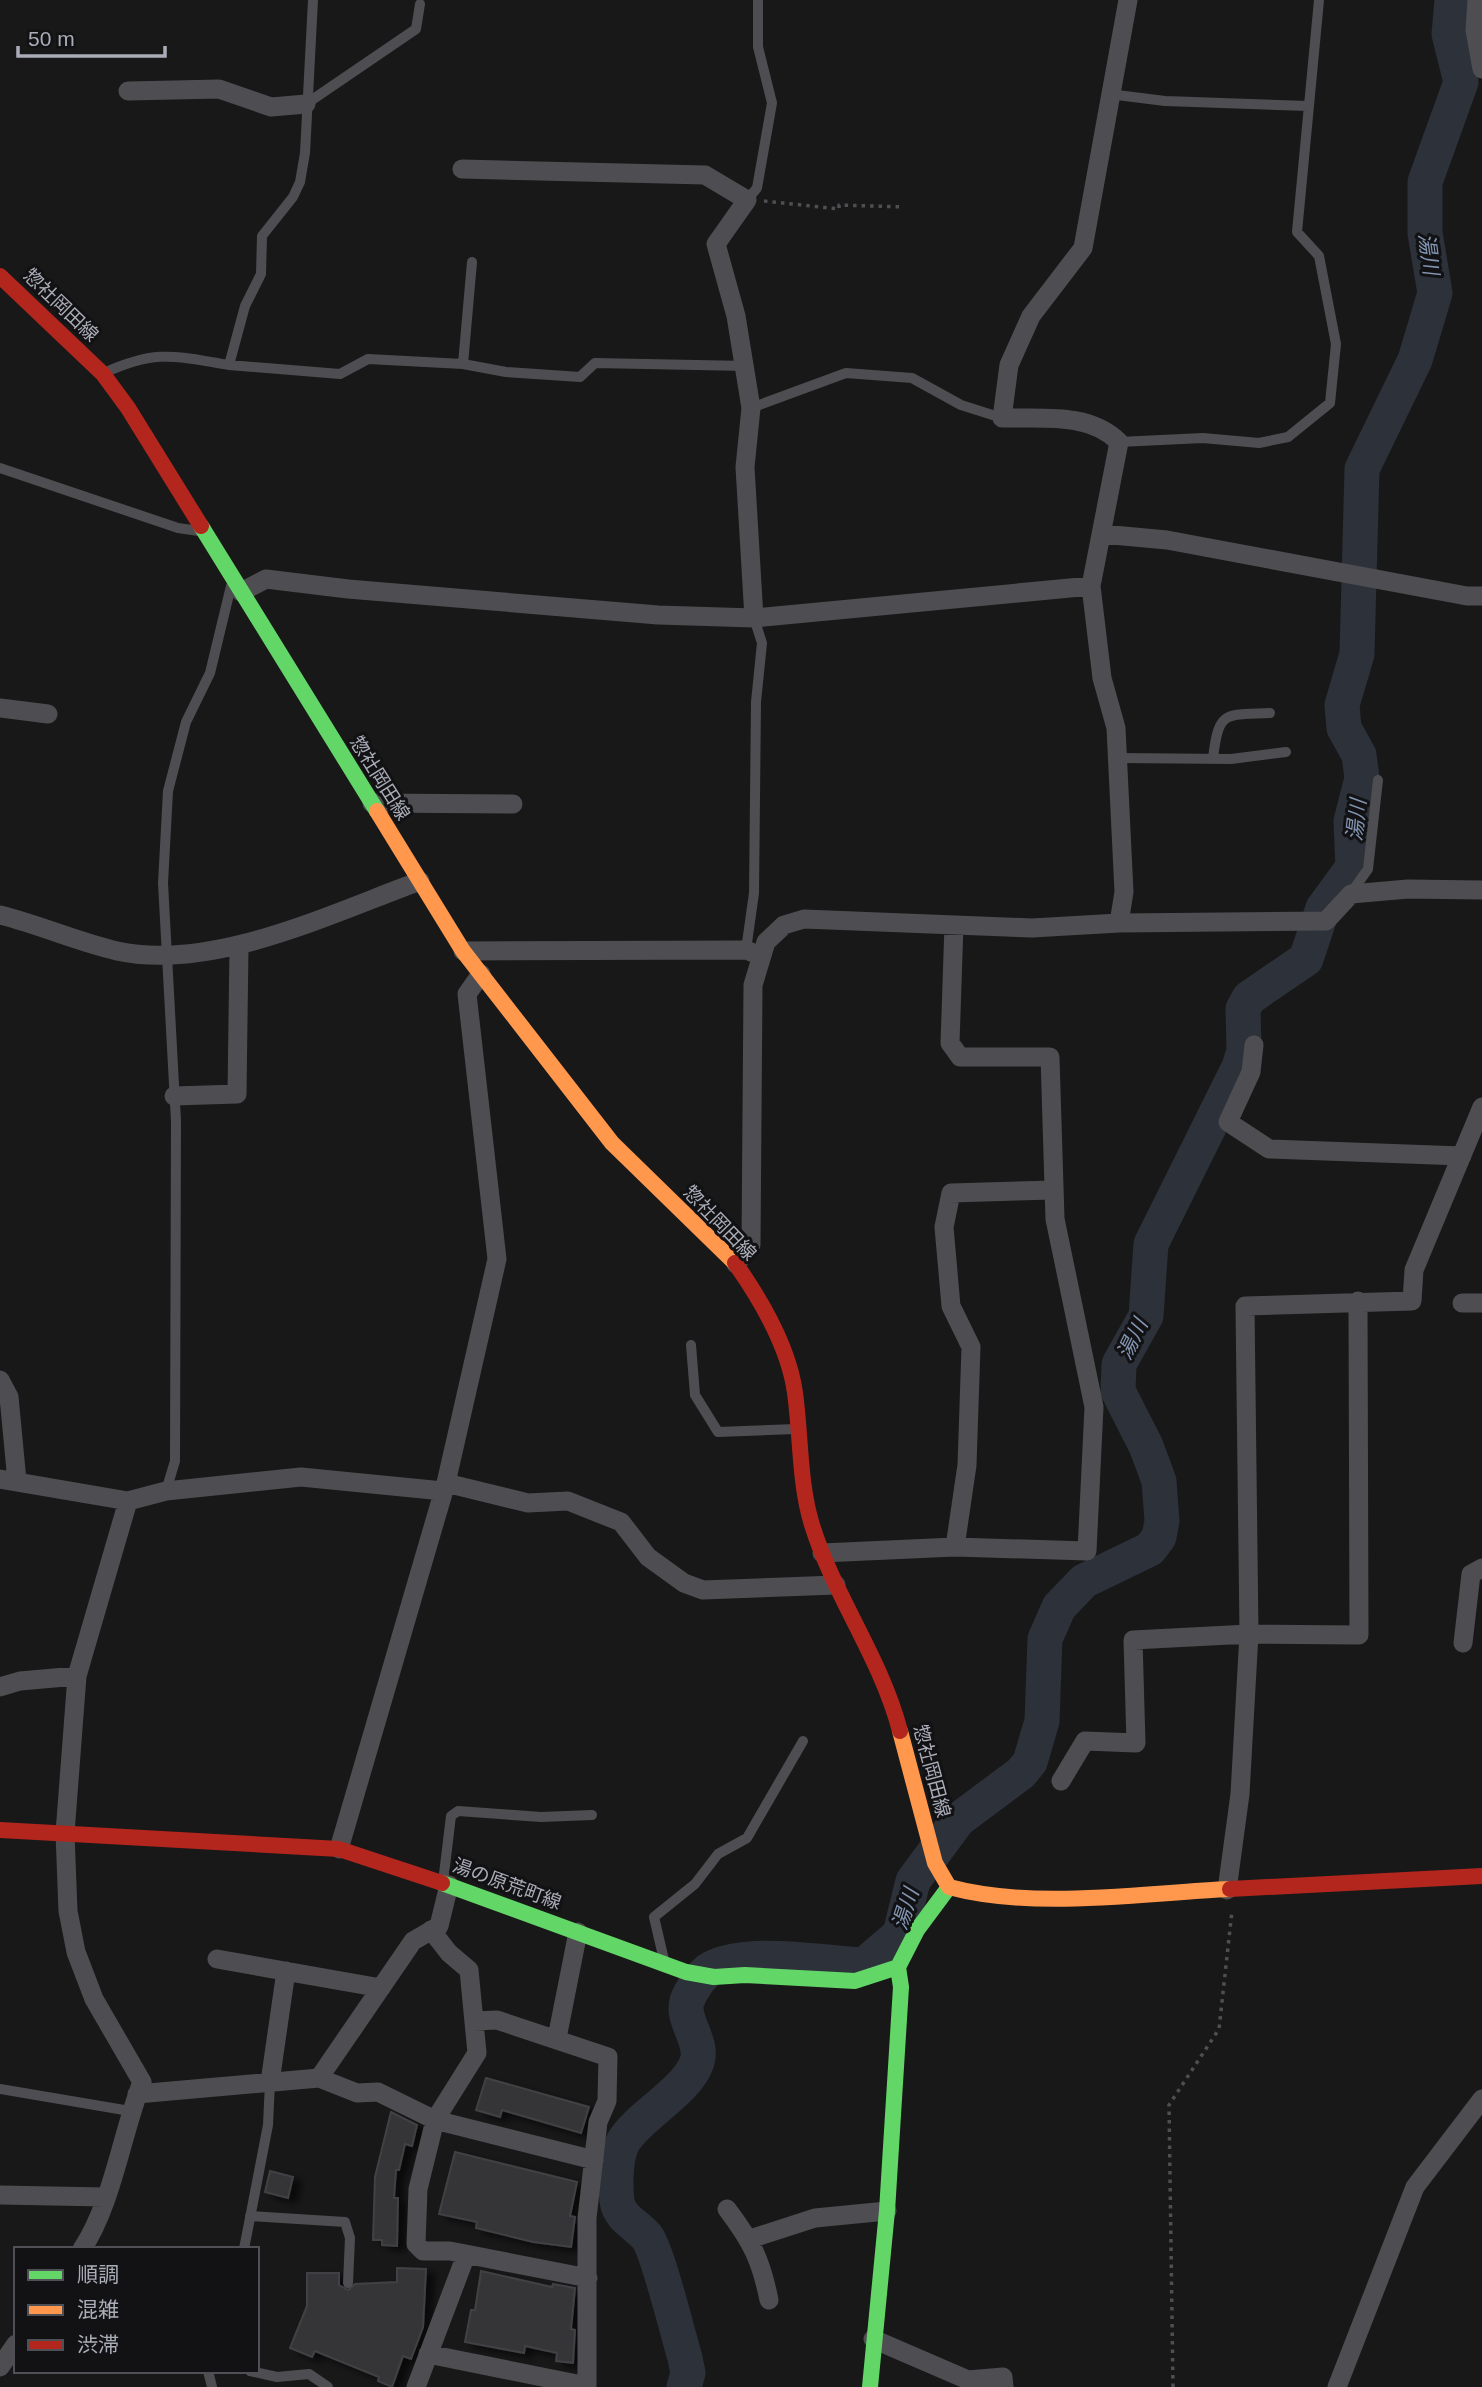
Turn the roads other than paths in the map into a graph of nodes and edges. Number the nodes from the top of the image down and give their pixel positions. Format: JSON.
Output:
{"nodes":[{"id":1,"x":313,"y":0,"type":"edge"},
{"id":2,"x":758,"y":0,"type":"edge"},
{"id":3,"x":1128,"y":0,"type":"edge"},
{"id":4,"x":1319,"y":0,"type":"edge"},
{"id":5,"x":1477,"y":0,"type":"edge"},
{"id":6,"x":420,"y":4,"type":"dead end"},
{"id":7,"x":1482,"y":69,"type":"edge"},
{"id":8,"x":128,"y":91,"type":"dead end"},
{"id":9,"x":1109,"y":94,"type":"junction"},
{"id":10,"x":306,"y":104,"type":"junction"},
{"id":11,"x":1307,"y":106,"type":"junction"},
{"id":12,"x":462,"y":169,"type":"dead end"},
{"id":13,"x":747,"y":200,"type":"junction"},
{"id":14,"x":472,"y":262,"type":"dead end"},
{"id":15,"x":0,"y":276,"type":"edge"},
{"id":16,"x":9,"y":296,"type":"edge"},
{"id":17,"x":463,"y":364,"type":"junction"},
{"id":18,"x":229,"y":365,"type":"junction"},
{"id":19,"x":747,"y":366,"type":"junction"},
{"id":20,"x":103,"y":374,"type":"junction"},
{"id":21,"x":751,"y":408,"type":"junction"},
{"id":22,"x":1002,"y":418,"type":"junction"},
{"id":23,"x":1119,"y":442,"type":"junction"},
{"id":24,"x":0,"y":468,"type":"edge"},
{"id":25,"x":202,"y":531,"type":"junction"},
{"id":26,"x":1102,"y":534,"type":"junction"},
{"id":27,"x":237,"y":586,"type":"junction"},
{"id":28,"x":1091,"y":586,"type":"junction"},
{"id":29,"x":1482,"y":596,"type":"edge"},
{"id":30,"x":754,"y":618,"type":"junction"},
{"id":31,"x":0,"y":708,"type":"edge"},
{"id":32,"x":1270,"y":713,"type":"dead end"},
{"id":33,"x":48,"y":714,"type":"dead end"},
{"id":34,"x":1286,"y":752,"type":"dead end"},
{"id":35,"x":1118,"y":758,"type":"junction"},
{"id":36,"x":1213,"y":758,"type":"junction"},
{"id":37,"x":1378,"y":780,"type":"dead end"},
{"id":38,"x":372,"y":803,"type":"junction"},
{"id":39,"x":513,"y":804,"type":"dead end"},
{"id":40,"x":420,"y":881,"type":"junction"},
{"id":41,"x":1482,"y":890,"type":"edge"},
{"id":42,"x":1351,"y":894,"type":"junction"},
{"id":43,"x":0,"y":915,"type":"edge"},
{"id":44,"x":1119,"y":923,"type":"junction"},
{"id":45,"x":954,"y":925,"type":"junction"},
{"id":46,"x":239,"y":947,"type":"junction"},
{"id":47,"x":463,"y":951,"type":"junction"},
{"id":48,"x":753,"y":953,"type":"junction"},
{"id":49,"x":166,"y":954,"type":"junction"},
{"id":50,"x":481,"y":974,"type":"junction"},
{"id":51,"x":1254,"y":1045,"type":"dead end"},
{"id":52,"x":174,"y":1096,"type":"junction"},
{"id":53,"x":1482,"y":1107,"type":"edge"},
{"id":54,"x":1462,"y":1156,"type":"junction"},
{"id":55,"x":1054,"y":1190,"type":"junction"},
{"id":56,"x":736,"y":1264,"type":"junction"},
{"id":57,"x":1358,"y":1301,"type":"junction"},
{"id":58,"x":1462,"y":1303,"type":"dead end"},
{"id":59,"x":1482,"y":1303,"type":"edge"},
{"id":60,"x":691,"y":1346,"type":"dead end"},
{"id":61,"x":0,"y":1380,"type":"edge"},
{"id":62,"x":799,"y":1429,"type":"junction"},
{"id":63,"x":8,"y":1480,"type":"edge"},
{"id":64,"x":444,"y":1487,"type":"junction"},
{"id":65,"x":166,"y":1490,"type":"junction"},
{"id":66,"x":128,"y":1501,"type":"junction"},
{"id":67,"x":955,"y":1547,"type":"junction"},
{"id":68,"x":821,"y":1553,"type":"junction"},
{"id":69,"x":1482,"y":1568,"type":"edge"},
{"id":70,"x":836,"y":1585,"type":"junction"},
{"id":71,"x":1249,"y":1634,"type":"junction"},
{"id":72,"x":1462,"y":1643,"type":"dead end"},
{"id":73,"x":77,"y":1676,"type":"junction"},
{"id":74,"x":0,"y":1687,"type":"edge"},
{"id":75,"x":803,"y":1741,"type":"dead end"},
{"id":76,"x":1061,"y":1781,"type":"dead end"},
{"id":77,"x":592,"y":1815,"type":"dead end"},
{"id":78,"x":0,"y":1830,"type":"edge"},
{"id":79,"x":65,"y":1833,"type":"junction"},
{"id":80,"x":339,"y":1849,"type":"junction"},
{"id":81,"x":1482,"y":1875,"type":"edge"},
{"id":82,"x":446,"y":1884,"type":"junction"},
{"id":83,"x":949,"y":1887,"type":"junction"},
{"id":84,"x":1231,"y":1890,"type":"junction"},
{"id":85,"x":431,"y":1930,"type":"junction"},
{"id":86,"x":578,"y":1932,"type":"junction"},
{"id":87,"x":216,"y":1959,"type":"dead end"},
{"id":88,"x":665,"y":1963,"type":"junction"},
{"id":89,"x":898,"y":1968,"type":"junction"},
{"id":90,"x":286,"y":1971,"type":"junction"},
{"id":91,"x":381,"y":1988,"type":"junction"},
{"id":92,"x":475,"y":2021,"type":"junction"},
{"id":93,"x":556,"y":2038,"type":"junction"},
{"id":94,"x":319,"y":2078,"type":"junction"},
{"id":95,"x":270,"y":2082,"type":"junction"},
{"id":96,"x":0,"y":2089,"type":"edge"},
{"id":97,"x":1482,"y":2099,"type":"edge"},
{"id":98,"x":134,"y":2103,"type":"junction"},
{"id":99,"x":435,"y":2120,"type":"junction"},
{"id":100,"x":594,"y":2160,"type":"junction"},
{"id":101,"x":0,"y":2195,"type":"edge"},
{"id":102,"x":105,"y":2197,"type":"junction"},
{"id":103,"x":727,"y":2209,"type":"dead end"},
{"id":104,"x":887,"y":2211,"type":"junction"},
{"id":105,"x":250,"y":2216,"type":"junction"},
{"id":106,"x":750,"y":2239,"type":"junction"},
{"id":107,"x":83,"y":2247,"type":"edge"},
{"id":108,"x":244,"y":2247,"type":"edge"},
{"id":109,"x":466,"y":2255,"type":"junction"},
{"id":110,"x":588,"y":2278,"type":"junction"},
{"id":111,"x":348,"y":2283,"type":"dead end"},
{"id":112,"x":769,"y":2300,"type":"dead end"},
{"id":113,"x":873,"y":2339,"type":"junction"},
{"id":114,"x":14,"y":2347,"type":"edge"},
{"id":115,"x":428,"y":2354,"type":"junction"},
{"id":116,"x":0,"y":2367,"type":"edge"},
{"id":117,"x":259,"y":2373,"type":"edge"},
{"id":118,"x":587,"y":2386,"type":"edge"},
{"id":119,"x":328,"y":2387,"type":"edge"},
{"id":120,"x":415,"y":2387,"type":"edge"},
{"id":121,"x":870,"y":2387,"type":"edge"},
{"id":122,"x":1004,"y":2387,"type":"edge"},
{"id":123,"x":1338,"y":2387,"type":"edge"}],
"edges":[{"from":1,"to":10,"type":"lane"},
{"from":2,"to":13,"type":"lane"},
{"from":3,"to":9,"type":"street"},
{"from":4,"to":11,"type":"lane"},
{"from":5,"to":7,"type":"street"},
{"from":6,"to":10,"type":"lane"},
{"from":8,"to":10,"type":"street"},
{"from":9,"to":11,"type":"lane"},
{"from":9,"to":22,"type":"street"},
{"from":10,"to":18,"type":"lane"},
{"from":11,"to":23,"type":"lane"},
{"from":12,"to":13,"type":"street"},
{"from":13,"to":19,"type":"street"},
{"from":14,"to":17,"type":"lane"},
{"from":15,"to":16,"type":"main road","name":"惣社岡田線"},
{"from":16,"to":20,"type":"main road","name":"惣社岡田線"},
{"from":17,"to":18,"type":"lane"},
{"from":17,"to":19,"type":"lane"},
{"from":18,"to":20,"type":"lane"},
{"from":19,"to":21,"type":"street"},
{"from":20,"to":25,"type":"main road","name":"惣社岡田線"},
{"from":21,"to":22,"type":"lane"},
{"from":21,"to":30,"type":"street"},
{"from":22,"to":23,"type":"street"},
{"from":23,"to":26,"type":"street"},
{"from":24,"to":25,"type":"lane"},
{"from":25,"to":27,"type":"main road","name":"惣社岡田線"},
{"from":26,"to":28,"type":"street"},
{"from":26,"to":29,"type":"street"},
{"from":27,"to":30,"type":"street"},
{"from":27,"to":38,"type":"main road","name":"惣社岡田線"},
{"from":27,"to":49,"type":"lane"},
{"from":28,"to":30,"type":"street"},
{"from":28,"to":35,"type":"street"},
{"from":30,"to":48,"type":"lane"},
{"from":31,"to":33,"type":"street"},
{"from":32,"to":36,"type":"lane"},
{"from":34,"to":36,"type":"lane"},
{"from":35,"to":36,"type":"lane"},
{"from":35,"to":44,"type":"street"},
{"from":37,"to":42,"type":"lane"},
{"from":38,"to":39,"type":"street"},
{"from":38,"to":40,"type":"main road","name":"惣社岡田線"},
{"from":40,"to":46,"type":"street"},
{"from":40,"to":47,"type":"main road","name":"惣社岡田線"},
{"from":41,"to":42,"type":"street"},
{"from":42,"to":44,"type":"street"},
{"from":43,"to":49,"type":"street"},
{"from":44,"to":45,"type":"street"},
{"from":45,"to":48,"type":"street"},
{"from":45,"to":55,"type":"street"},
{"from":46,"to":49,"type":"street"},
{"from":46,"to":52,"type":"street"},
{"from":47,"to":48,"type":"street"},
{"from":47,"to":50,"type":"main road","name":"惣社岡田線"},
{"from":48,"to":56,"type":"street"},
{"from":49,"to":52,"type":"lane"},
{"from":50,"to":56,"type":"main road","name":"惣社岡田線"},
{"from":50,"to":64,"type":"street"},
{"from":51,"to":54,"type":"street"},
{"from":52,"to":65,"type":"lane"},
{"from":53,"to":54,"type":"street"},
{"from":54,"to":57,"type":"street"},
{"from":55,"to":67,"type":"street"},
{"from":55,"to":67,"type":"street"},
{"from":56,"to":62,"type":"main road","name":"惣社岡田線"},
{"from":57,"to":71,"type":"street"},
{"from":57,"to":71,"type":"street"},
{"from":58,"to":59,"type":"street"},
{"from":60,"to":62,"type":"lane"},
{"from":61,"to":63,"type":"street"},
{"from":62,"to":68,"type":"main road","name":"惣社岡田線"},
{"from":63,"to":66,"type":"street"},
{"from":64,"to":65,"type":"street"},
{"from":64,"to":70,"type":"street"},
{"from":64,"to":80,"type":"street"},
{"from":65,"to":66,"type":"street"},
{"from":66,"to":73,"type":"street"},
{"from":67,"to":68,"type":"street"},
{"from":68,"to":70,"type":"main road","name":"惣社岡田線"},
{"from":69,"to":72,"type":"street"},
{"from":70,"to":83,"type":"main road","name":"惣社岡田線"},
{"from":71,"to":76,"type":"street"},
{"from":71,"to":84,"type":"street"},
{"from":73,"to":74,"type":"street"},
{"from":73,"to":79,"type":"street"},
{"from":75,"to":88,"type":"lane"},
{"from":77,"to":82,"type":"lane"},
{"from":78,"to":79,"type":"main road","name":"湯の原荒町線"},
{"from":79,"to":80,"type":"main road","name":"湯の原荒町線"},
{"from":79,"to":98,"type":"street"},
{"from":80,"to":82,"type":"main road","name":"湯の原荒町線"},
{"from":81,"to":84,"type":"main road"},
{"from":82,"to":85,"type":"street"},
{"from":82,"to":86,"type":"main road","name":"湯の原荒町線"},
{"from":83,"to":84,"type":"main road"},
{"from":83,"to":89,"type":"main road"},
{"from":85,"to":91,"type":"street"},
{"from":85,"to":92,"type":"street"},
{"from":86,"to":88,"type":"main road","name":"湯の原荒町線"},
{"from":86,"to":93,"type":"street"},
{"from":87,"to":90,"type":"street"},
{"from":88,"to":89,"type":"main road","name":"湯の原荒町線"},
{"from":89,"to":104,"type":"main road"},
{"from":90,"to":91,"type":"street"},
{"from":90,"to":95,"type":"street"},
{"from":91,"to":94,"type":"street"},
{"from":92,"to":93,"type":"street"},
{"from":92,"to":99,"type":"street"},
{"from":93,"to":100,"type":"street"},
{"from":94,"to":95,"type":"street"},
{"from":94,"to":99,"type":"street"},
{"from":95,"to":98,"type":"street"},
{"from":95,"to":105,"type":"lane"},
{"from":96,"to":98,"type":"lane"},
{"from":97,"to":123,"type":"street"},
{"from":98,"to":102,"type":"street"},
{"from":99,"to":100,"type":"street"},
{"from":99,"to":109,"type":"street"},
{"from":100,"to":110,"type":"street"},
{"from":101,"to":102,"type":"street"},
{"from":102,"to":107,"type":"street"},
{"from":103,"to":106,"type":"street"},
{"from":104,"to":106,"type":"street"},
{"from":104,"to":113,"type":"main road"},
{"from":105,"to":108,"type":"lane"},
{"from":105,"to":111,"type":"lane"},
{"from":106,"to":112,"type":"street"},
{"from":109,"to":110,"type":"street"},
{"from":109,"to":115,"type":"street"},
{"from":110,"to":118,"type":"street"},
{"from":113,"to":121,"type":"main road"},
{"from":113,"to":122,"type":"street"},
{"from":114,"to":116,"type":"street"},
{"from":115,"to":118,"type":"street"},
{"from":115,"to":120,"type":"street"},
{"from":117,"to":119,"type":"lane"}]}
